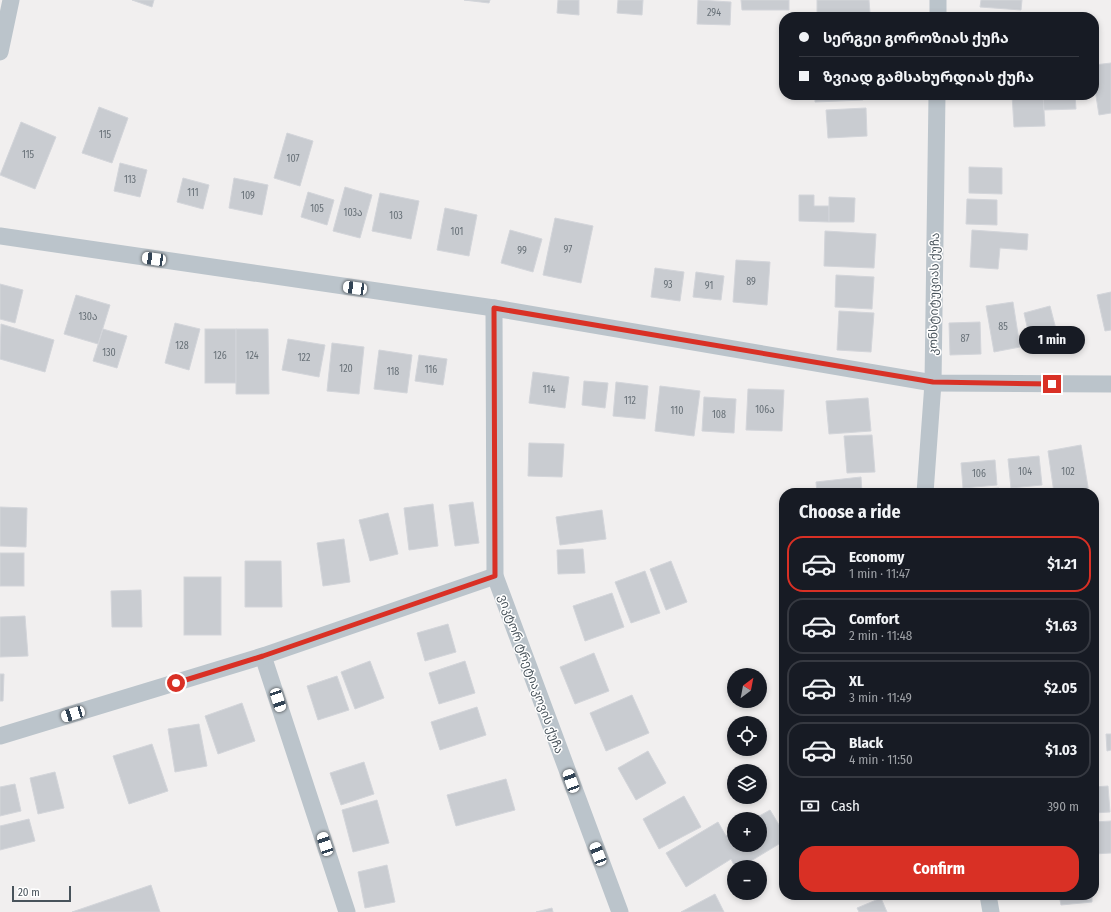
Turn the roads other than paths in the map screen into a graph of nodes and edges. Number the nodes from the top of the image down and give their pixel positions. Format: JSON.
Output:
{"nodes":[{"id":1,"x":10,"y":0,"type":"edge"},
{"id":2,"x":938,"y":0,"type":"edge"},
{"id":3,"x":938,"y":12,"type":"edge"},
{"id":4,"x":0,"y":52,"type":"edge"},
{"id":5,"x":937,"y":100,"type":"edge"},
{"id":6,"x":0,"y":236,"type":"edge"},
{"id":7,"x":494,"y":308,"type":"junction"},
{"id":8,"x":933,"y":382,"type":"junction"},
{"id":9,"x":1111,"y":384,"type":"edge"},
{"id":10,"x":925,"y":488,"type":"edge"},
{"id":11,"x":495,"y":576,"type":"junction"},
{"id":12,"x":263,"y":656,"type":"junction"},
{"id":13,"x":0,"y":736,"type":"edge"},
{"id":14,"x":989,"y":900,"type":"edge"},
{"id":15,"x":348,"y":912,"type":"edge"},
{"id":16,"x":620,"y":912,"type":"edge"},
{"id":17,"x":991,"y":912,"type":"edge"}],
"edges":[{"from":1,"to":4,"type":"street"},
{"from":2,"to":3,"type":"street"},
{"from":5,"to":8,"type":"street","name":"კონსტიტუციას ქუჩა"},
{"from":6,"to":7,"type":"street"},
{"from":7,"to":8,"type":"street"},
{"from":7,"to":11,"type":"street","name":"ვიკტორ ტრეტიაკოვის ქუჩა"},
{"from":8,"to":9,"type":"street"},
{"from":8,"to":10,"type":"street","name":"კონსტიტუციას ქუჩა"},
{"from":11,"to":12,"type":"street"},
{"from":11,"to":16,"type":"street","name":"ვიკტორ ტრეტიაკოვის ქუჩა"},
{"from":12,"to":13,"type":"street"},
{"from":12,"to":15,"type":"street"},
{"from":14,"to":17,"type":"street"}]}
